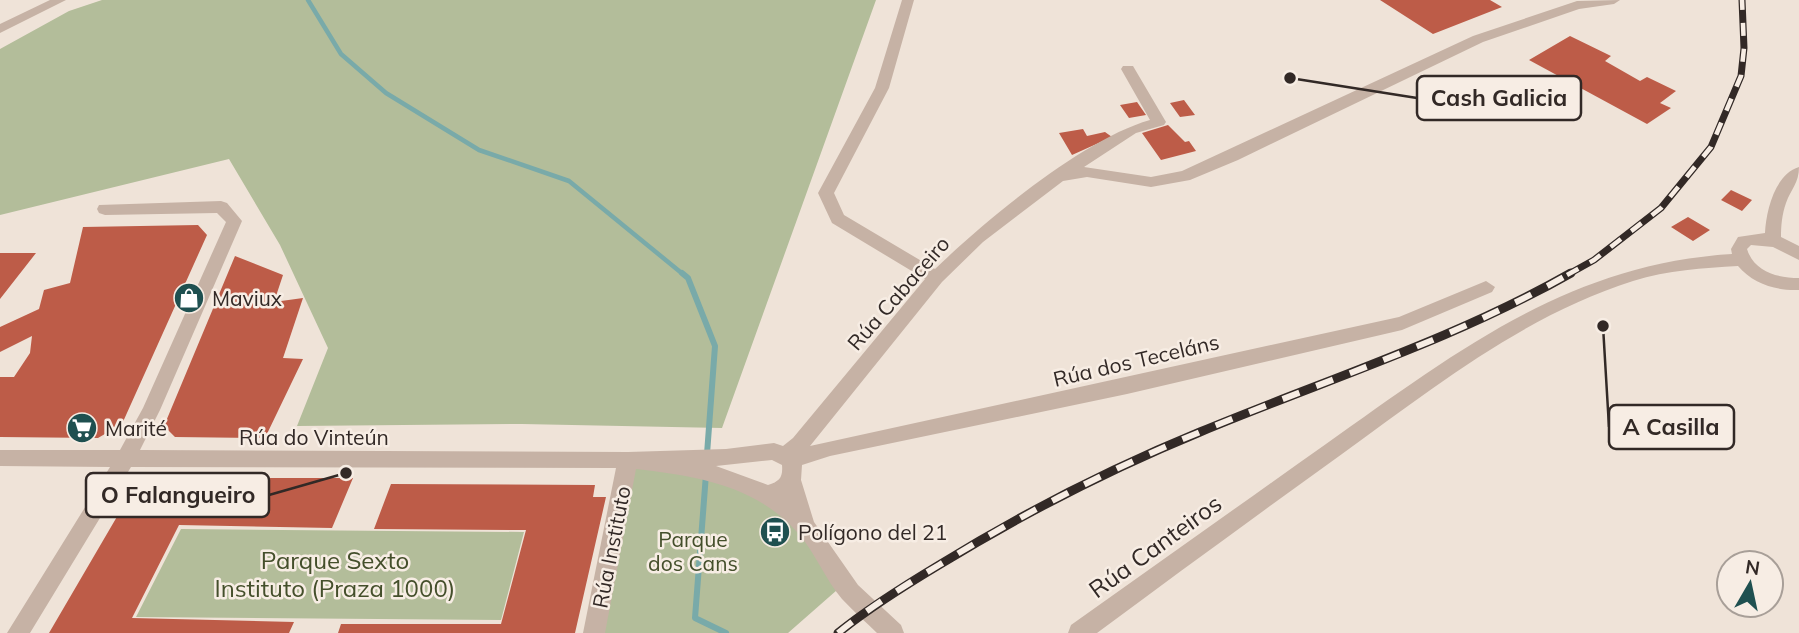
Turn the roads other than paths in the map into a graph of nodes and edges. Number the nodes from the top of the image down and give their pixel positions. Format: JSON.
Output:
{"nodes":[{"id":1,"x":47,"y":0,"type":"edge"},
{"id":2,"x":60,"y":0,"type":"edge"},
{"id":3,"x":908,"y":0,"type":"edge"},
{"id":4,"x":1614,"y":0,"type":"edge"},
{"id":5,"x":34,"y":11,"type":"junction"},
{"id":6,"x":0,"y":29,"type":"edge"},
{"id":7,"x":1128,"y":69,"type":"dead end"},
{"id":8,"x":1799,"y":172,"type":"edge"},
{"id":9,"x":1059,"y":176,"type":"junction"},
{"id":10,"x":105,"y":209,"type":"dead end"},
{"id":11,"x":1773,"y":241,"type":"junction"},
{"id":12,"x":1799,"y":254,"type":"edge"},
{"id":13,"x":1742,"y":260,"type":"junction"},
{"id":14,"x":936,"y":278,"type":"junction"},
{"id":15,"x":1799,"y":284,"type":"edge"},
{"id":16,"x":1486,"y":287,"type":"dead end"},
{"id":17,"x":755,"y":455,"type":"junction"},
{"id":18,"x":0,"y":458,"type":"edge"},
{"id":19,"x":125,"y":459,"type":"junction"},
{"id":20,"x":628,"y":460,"type":"junction"},
{"id":21,"x":789,"y":465,"type":"junction"},
{"id":22,"x":746,"y":483,"type":"junction"},
{"id":23,"x":768,"y":494,"type":"junction"},
{"id":24,"x":806,"y":526,"type":"junction"},
{"id":25,"x":18,"y":633,"type":"edge"},
{"id":26,"x":594,"y":633,"type":"edge"},
{"id":27,"x":892,"y":633,"type":"edge"},
{"id":28,"x":1079,"y":633,"type":"edge"}],
"edges":[{"from":1,"to":5,"type":"street"},
{"from":2,"to":5,"type":"street"},
{"from":3,"to":14,"type":"street"},
{"from":4,"to":9,"type":"street"},
{"from":5,"to":6,"type":"street"},
{"from":7,"to":9,"type":"street","name":"Rúa Cabaceiro"},
{"from":8,"to":11,"type":"street"},
{"from":9,"to":14,"type":"street","name":"Rúa Cabaceiro"},
{"from":10,"to":19,"type":"street"},
{"from":11,"to":12,"type":"street"},
{"from":11,"to":13,"type":"street"},
{"from":13,"to":15,"type":"street"},
{"from":13,"to":28,"type":"street","name":"Rúa Canteiros"},
{"from":14,"to":21,"type":"street","name":"Rúa Cabaceiro"},
{"from":16,"to":21,"type":"street","name":"Rúa dos Teceláns"},
{"from":17,"to":20,"type":"street"},
{"from":17,"to":21,"type":"street"},
{"from":17,"to":22,"type":"street"},
{"from":18,"to":19,"type":"street","name":"Rúa do Vinteún"},
{"from":19,"to":20,"type":"street","name":"Rúa do Vinteún"},
{"from":19,"to":25,"type":"street"},
{"from":20,"to":22,"type":"street"},
{"from":20,"to":26,"type":"street","name":"Rúa Instituto"},
{"from":21,"to":23,"type":"street"},
{"from":21,"to":24,"type":"street"},
{"from":22,"to":23,"type":"street"},
{"from":23,"to":24,"type":"street"},
{"from":24,"to":27,"type":"street"}]}
